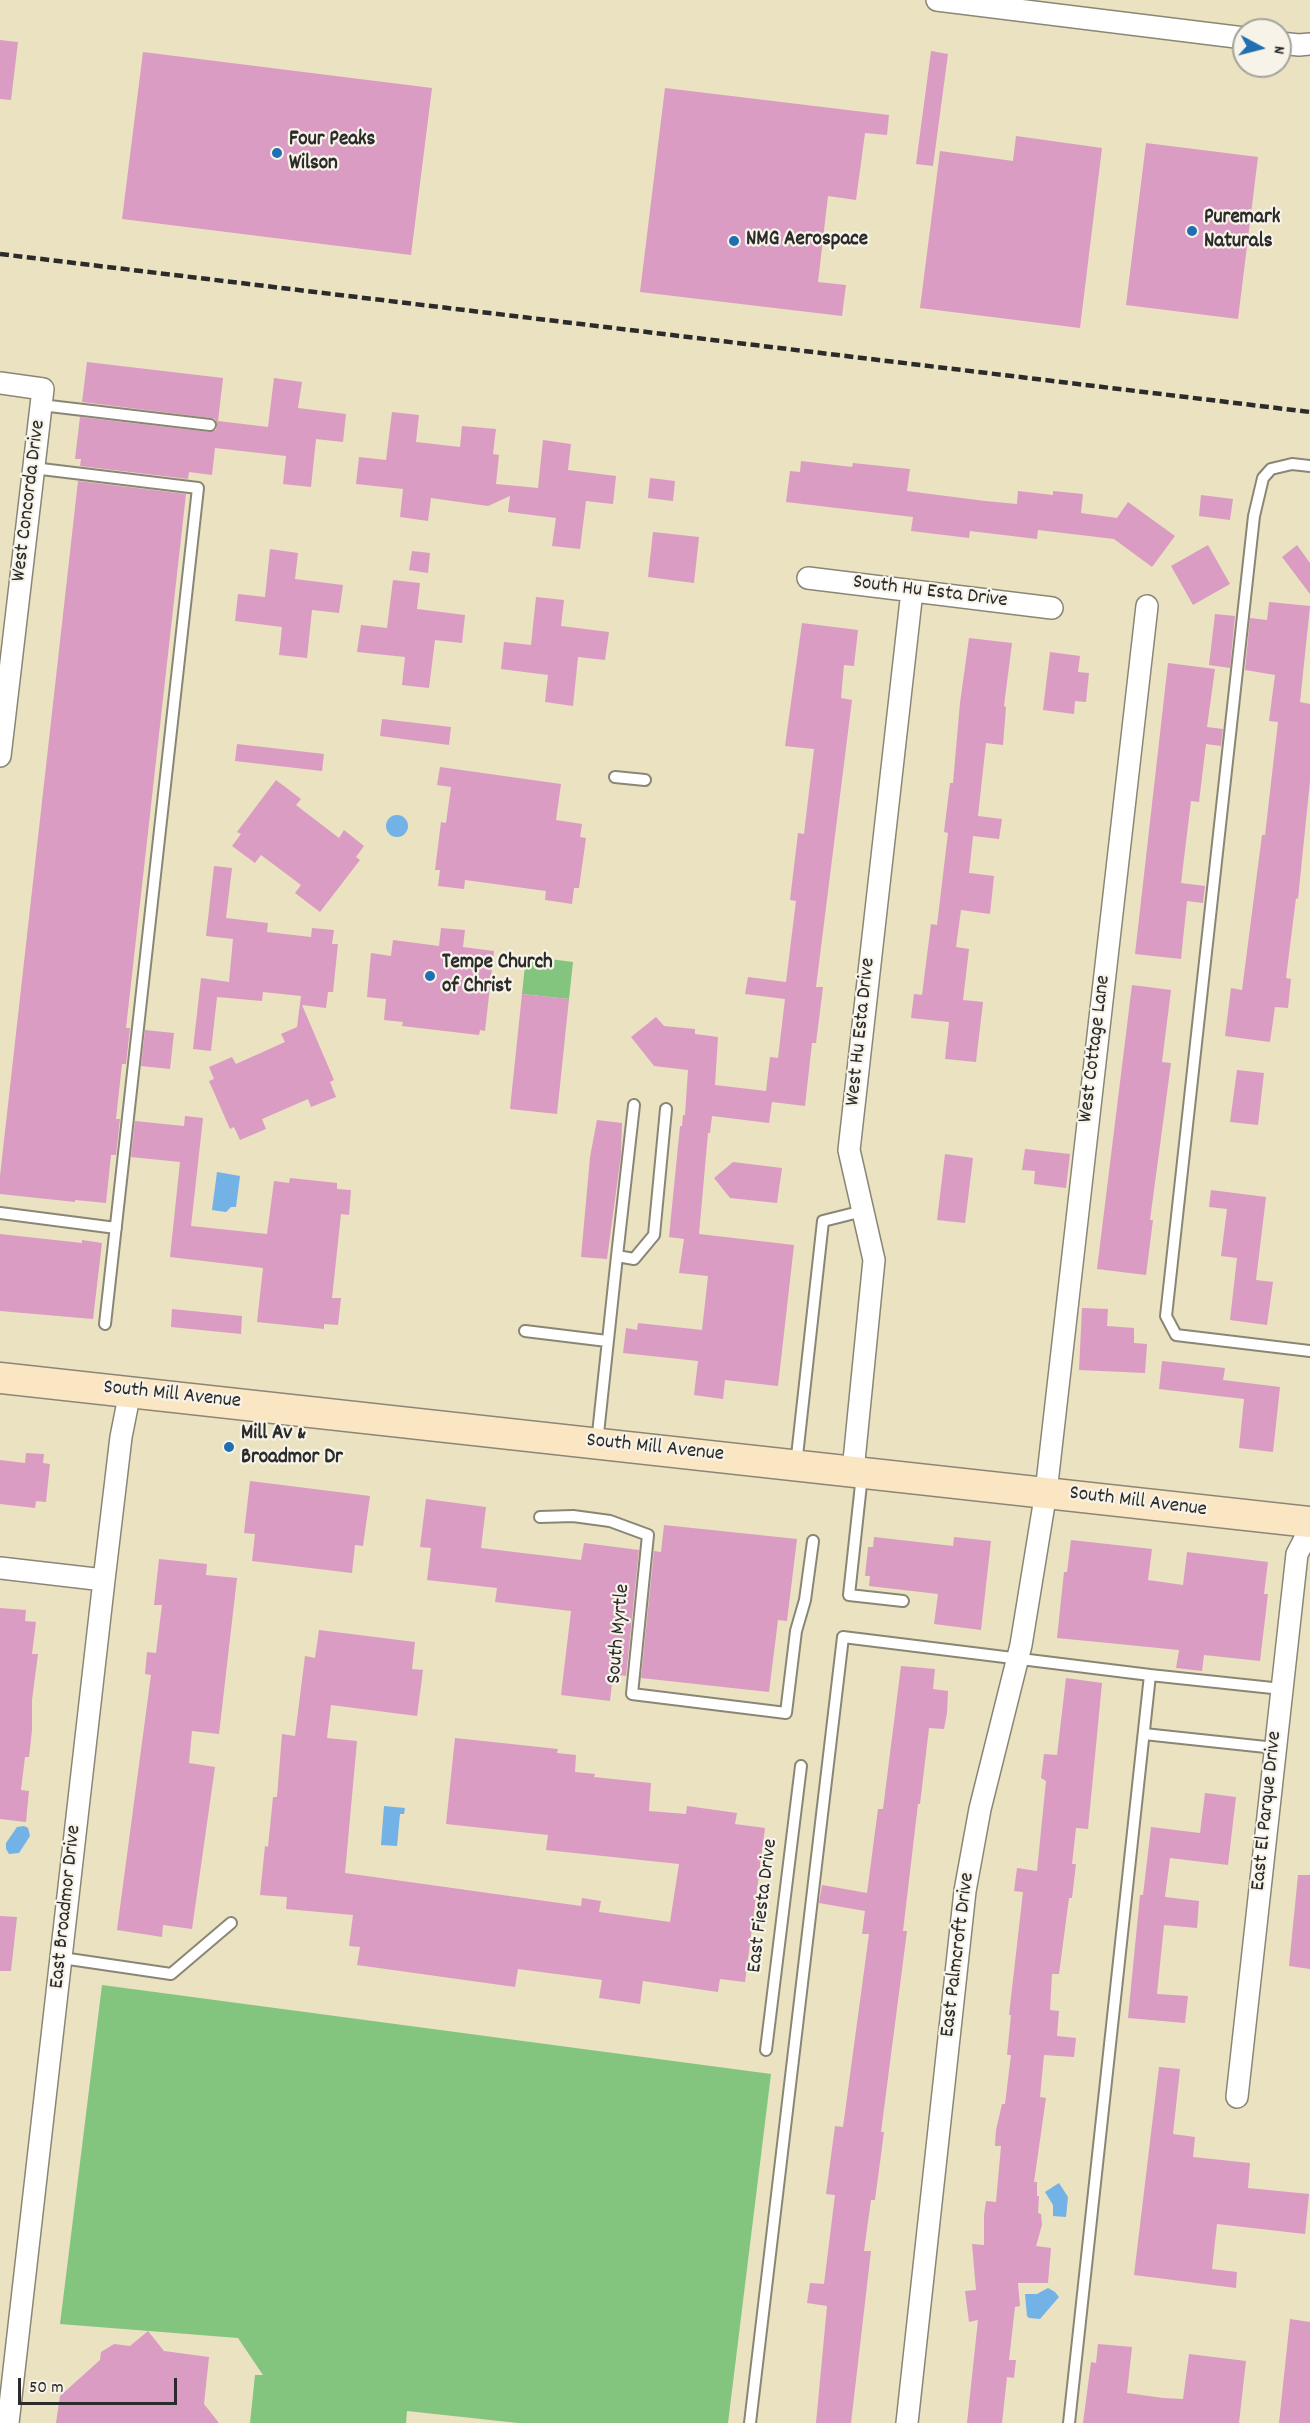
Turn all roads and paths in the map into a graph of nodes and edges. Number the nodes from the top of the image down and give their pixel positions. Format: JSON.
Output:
{"nodes":[{"id":1,"x":938,"y":0,"type":"edge"},
{"id":2,"x":1232,"y":37,"type":"edge"},
{"id":3,"x":1292,"y":44,"type":"edge"},
{"id":4,"x":1310,"y":44,"type":"edge"},
{"id":5,"x":0,"y":383,"type":"edge"},
{"id":6,"x":42,"y":397,"type":"junction"},
{"id":7,"x":210,"y":426,"type":"dead end"},
{"id":8,"x":1310,"y":466,"type":"edge"},
{"id":9,"x":33,"y":468,"type":"junction"},
{"id":10,"x":807,"y":578,"type":"dead end"},
{"id":11,"x":912,"y":591,"type":"junction"},
{"id":12,"x":1147,"y":606,"type":"dead end"},
{"id":13,"x":1052,"y":608,"type":"dead end"},
{"id":14,"x":0,"y":756,"type":"edge"},
{"id":15,"x":615,"y":777,"type":"dead end"},
{"id":16,"x":645,"y":780,"type":"dead end"},
{"id":17,"x":634,"y":1105,"type":"dead end"},
{"id":18,"x":666,"y":1109,"type":"dead end"},
{"id":19,"x":863,"y":1211,"type":"junction"},
{"id":20,"x":0,"y":1213,"type":"edge"},
{"id":21,"x":116,"y":1228,"type":"junction"},
{"id":22,"x":617,"y":1256,"type":"junction"},
{"id":23,"x":105,"y":1324,"type":"dead end"},
{"id":24,"x":525,"y":1331,"type":"dead end"},
{"id":25,"x":607,"y":1341,"type":"junction"},
{"id":26,"x":1310,"y":1351,"type":"edge"},
{"id":27,"x":0,"y":1378,"type":"edge"},
{"id":28,"x":130,"y":1392,"type":"junction"},
{"id":29,"x":597,"y":1443,"type":"junction"},
{"id":30,"x":796,"y":1465,"type":"junction"},
{"id":31,"x":857,"y":1472,"type":"junction"},
{"id":32,"x":1046,"y":1492,"type":"junction"},
{"id":33,"x":540,"y":1517,"type":"dead end"},
{"id":34,"x":1310,"y":1522,"type":"edge"},
{"id":35,"x":1310,"y":1529,"type":"edge"},
{"id":36,"x":813,"y":1541,"type":"dead end"},
{"id":37,"x":0,"y":1568,"type":"edge"},
{"id":38,"x":104,"y":1580,"type":"junction"},
{"id":39,"x":903,"y":1601,"type":"dead end"},
{"id":40,"x":1018,"y":1657,"type":"junction"},
{"id":41,"x":1150,"y":1675,"type":"junction"},
{"id":42,"x":1282,"y":1689,"type":"junction"},
{"id":43,"x":1144,"y":1734,"type":"junction"},
{"id":44,"x":1275,"y":1748,"type":"junction"},
{"id":45,"x":801,"y":1766,"type":"dead end"},
{"id":46,"x":231,"y":1923,"type":"dead end"},
{"id":47,"x":62,"y":1958,"type":"junction"},
{"id":48,"x":766,"y":2050,"type":"dead end"},
{"id":49,"x":1237,"y":2097,"type":"dead end"},
{"id":50,"x":8,"y":2423,"type":"edge"},
{"id":51,"x":750,"y":2423,"type":"edge"},
{"id":52,"x":907,"y":2423,"type":"edge"},
{"id":53,"x":1069,"y":2423,"type":"edge"}],
"edges":[{"from":1,"to":2,"type":"street"},
{"from":3,"to":4,"type":"street"},
{"from":5,"to":6,"type":"street"},
{"from":6,"to":7,"type":"lane"},
{"from":6,"to":9,"type":"street","name":"West Concorda Drive"},
{"from":8,"to":26,"type":"lane"},
{"from":9,"to":14,"type":"street","name":"West Concorda Drive"},
{"from":9,"to":21,"type":"lane"},
{"from":10,"to":11,"type":"street","name":"South Hu Esta Drive"},
{"from":11,"to":13,"type":"street","name":"South Hu Esta Drive"},
{"from":11,"to":19,"type":"street","name":"West Hu Esta Drive"},
{"from":12,"to":32,"type":"street","name":"West Cottage Lane"},
{"from":15,"to":16,"type":"lane"},
{"from":17,"to":22,"type":"lane"},
{"from":18,"to":22,"type":"lane"},
{"from":19,"to":30,"type":"lane"},
{"from":19,"to":31,"type":"street","name":"West Hu Esta Drive"},
{"from":20,"to":21,"type":"lane"},
{"from":21,"to":23,"type":"lane"},
{"from":22,"to":25,"type":"lane"},
{"from":24,"to":25,"type":"lane"},
{"from":25,"to":29,"type":"lane"},
{"from":27,"to":28,"type":"main road","name":"South Mill Avenue"},
{"from":28,"to":29,"type":"main road","name":"South Mill Avenue"},
{"from":28,"to":38,"type":"street","name":"East Broadmor Drive"},
{"from":29,"to":30,"type":"main road","name":"South Mill Avenue"},
{"from":30,"to":31,"type":"main road","name":"South Mill Avenue"},
{"from":31,"to":32,"type":"main road","name":"South Mill Avenue"},
{"from":31,"to":39,"type":"lane"},
{"from":32,"to":34,"type":"main road","name":"South Mill Avenue"},
{"from":32,"to":40,"type":"street","name":"East Palmcroft Drive"},
{"from":33,"to":36,"type":"lane","name":"South Myrtle"},
{"from":35,"to":42,"type":"street","name":"East El Parque Drive"},
{"from":37,"to":38,"type":"street"},
{"from":38,"to":47,"type":"street","name":"East Broadmor Drive"},
{"from":40,"to":41,"type":"lane"},
{"from":40,"to":51,"type":"lane"},
{"from":40,"to":52,"type":"street","name":"East Palmcroft Drive"},
{"from":41,"to":42,"type":"lane"},
{"from":41,"to":43,"type":"lane"},
{"from":42,"to":44,"type":"street","name":"East El Parque Drive"},
{"from":43,"to":44,"type":"lane"},
{"from":43,"to":53,"type":"lane"},
{"from":44,"to":49,"type":"street","name":"East El Parque Drive"},
{"from":45,"to":48,"type":"lane","name":"East Fiesta Drive"},
{"from":46,"to":47,"type":"lane"},
{"from":47,"to":50,"type":"street","name":"East Broadmor Drive"}]}
